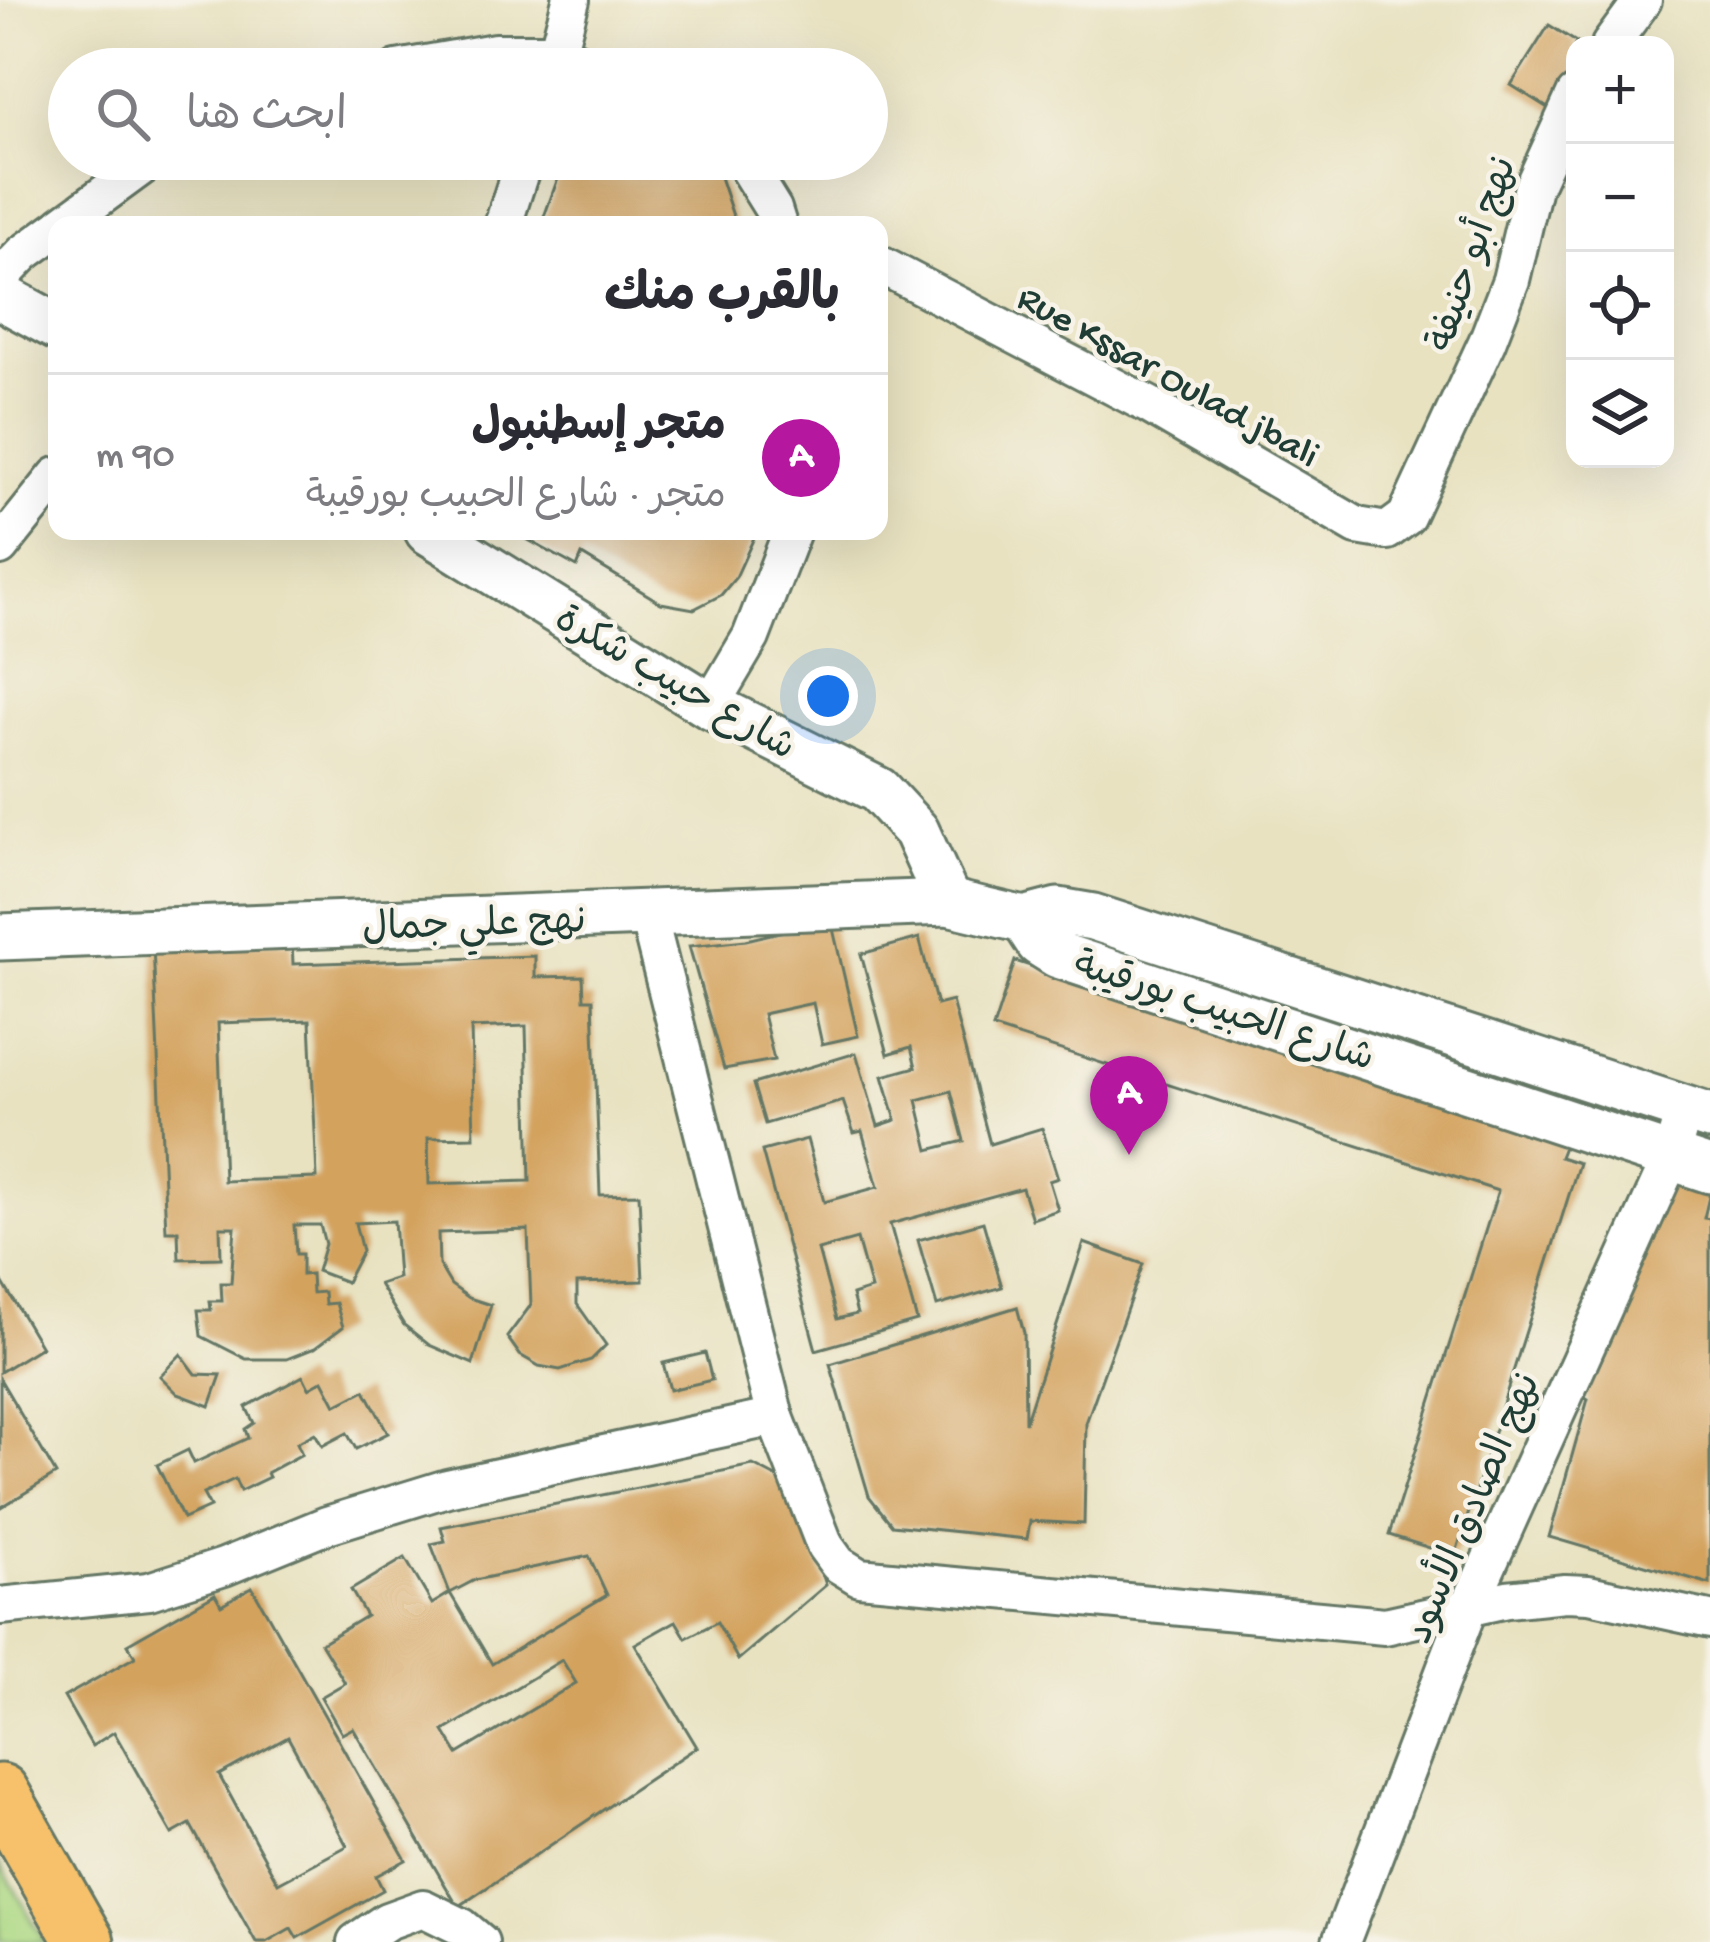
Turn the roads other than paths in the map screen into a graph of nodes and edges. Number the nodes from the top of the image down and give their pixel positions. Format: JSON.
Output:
{"nodes":[{"id":1,"x":571,"y":0,"type":"edge"},
{"id":2,"x":1643,"y":0,"type":"edge"},
{"id":3,"x":1617,"y":36,"type":"edge"},
{"id":4,"x":559,"y":48,"type":"edge"},
{"id":5,"x":1566,"y":115,"type":"edge"},
{"id":6,"x":123,"y":180,"type":"edge"},
{"id":7,"x":517,"y":180,"type":"edge"},
{"id":8,"x":757,"y":180,"type":"edge"},
{"id":9,"x":74,"y":216,"type":"edge"},
{"id":10,"x":506,"y":216,"type":"edge"},
{"id":11,"x":782,"y":216,"type":"edge"},
{"id":12,"x":48,"y":235,"type":"edge"},
{"id":13,"x":888,"y":269,"type":"edge"},
{"id":14,"x":0,"y":278,"type":"edge"},
{"id":15,"x":0,"y":296,"type":"edge"},
{"id":16,"x":48,"y":322,"type":"edge"},
{"id":17,"x":48,"y":487,"type":"edge"},
{"id":18,"x":1411,"y":504,"type":"joint"},
{"id":19,"x":443,"y":540,"type":"edge"},
{"id":20,"x":789,"y":540,"type":"edge"},
{"id":21,"x":0,"y":547,"type":"edge"},
{"id":22,"x":710,"y":706,"type":"junction"},
{"id":23,"x":948,"y":902,"type":"junction"},
{"id":24,"x":648,"y":916,"type":"junction"},
{"id":25,"x":1024,"y":920,"type":"junction"},
{"id":26,"x":0,"y":937,"type":"edge"},
{"id":27,"x":1697,"y":1113,"type":"edge"},
{"id":28,"x":1690,"y":1164,"type":"edge"},
{"id":29,"x":775,"y":1417,"type":"junction"},
{"id":30,"x":0,"y":1606,"type":"edge"},
{"id":31,"x":1469,"y":1607,"type":"junction"},
{"id":32,"x":1710,"y":1619,"type":"edge"},
{"id":33,"x":0,"y":1793,"type":"edge"},
{"id":34,"x":85,"y":1942,"type":"edge"},
{"id":35,"x":356,"y":1942,"type":"edge"},
{"id":36,"x":481,"y":1942,"type":"edge"},
{"id":37,"x":1341,"y":1942,"type":"edge"}],
"edges":[{"from":1,"to":4,"type":"street"},
{"from":2,"to":3,"type":"street"},
{"from":5,"to":18,"type":"street","name":"نهج أبو حنيفة"},
{"from":6,"to":9,"type":"street"},
{"from":7,"to":10,"type":"street"},
{"from":8,"to":11,"type":"street"},
{"from":12,"to":14,"type":"street"},
{"from":13,"to":18,"type":"street","name":"Rue Kssar Oulad jbali"},
{"from":15,"to":16,"type":"street"},
{"from":17,"to":21,"type":"street"},
{"from":19,"to":22,"type":"street","name":"شارع حبيب شكرة"},
{"from":20,"to":22,"type":"street"},
{"from":22,"to":23,"type":"street","name":"شارع حبيب شكرة"},
{"from":23,"to":24,"type":"street","name":"نهج علي جمال"},
{"from":23,"to":25,"type":"street","name":"نهج علي جمال"},
{"from":24,"to":26,"type":"street","name":"نهج علي جمال"},
{"from":24,"to":29,"type":"street"},
{"from":25,"to":27,"type":"street","name":"شارع الحبيب بورقيبة"},
{"from":25,"to":28,"type":"street","name":"شارع الحبيب بورقيبة"},
{"from":27,"to":28,"type":"street","name":"نهج الصادق الأسود"},
{"from":28,"to":31,"type":"street","name":"نهج الصادق الأسود"},
{"from":29,"to":30,"type":"street"},
{"from":29,"to":31,"type":"street"},
{"from":31,"to":32,"type":"street"},
{"from":31,"to":37,"type":"street","name":"نهج الصادق الأسود"},
{"from":33,"to":34,"type":"main road"},
{"from":35,"to":36,"type":"street"}]}
